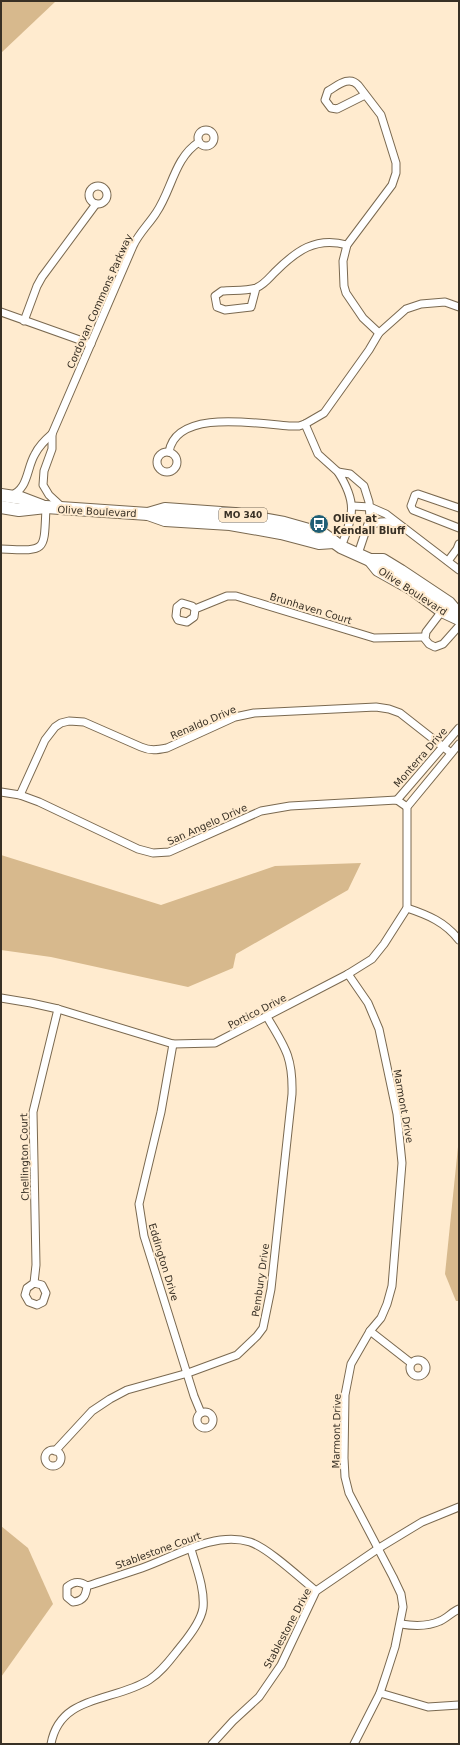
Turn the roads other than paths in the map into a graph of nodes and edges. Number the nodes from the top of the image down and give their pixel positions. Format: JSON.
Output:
{"nodes":[{"id":1,"x":365,"y":95,"type":"junction"},
{"id":2,"x":199,"y":142,"type":"dead end"},
{"id":3,"x":96,"y":204,"type":"dead end"},
{"id":4,"x":347,"y":245,"type":"junction"},
{"id":5,"x":256,"y":288,"type":"junction"},
{"id":6,"x":459,"y":307,"type":"edge"},
{"id":7,"x":1,"y":312,"type":"edge"},
{"id":8,"x":24,"y":321,"type":"junction"},
{"id":9,"x":378,"y":333,"type":"junction"},
{"id":10,"x":91,"y":344,"type":"junction"},
{"id":11,"x":306,"y":424,"type":"junction"},
{"id":12,"x":52,"y":434,"type":"junction"},
{"id":13,"x":170,"y":452,"type":"dead end"},
{"id":14,"x":338,"y":472,"type":"junction"},
{"id":15,"x":4,"y":496,"type":"edge"},
{"id":16,"x":353,"y":506,"type":"junction"},
{"id":17,"x":370,"y":506,"type":"junction"},
{"id":18,"x":1,"y":507,"type":"edge"},
{"id":19,"x":46,"y":507,"type":"junction"},
{"id":20,"x":459,"y":508,"type":"edge"},
{"id":21,"x":66,"y":509,"type":"junction"},
{"id":22,"x":398,"y":524,"type":"junction"},
{"id":23,"x":367,"y":527,"type":"junction"},
{"id":24,"x":459,"y":528,"type":"edge"},
{"id":25,"x":338,"y":545,"type":"junction"},
{"id":26,"x":458,"y":548,"type":"edge"},
{"id":27,"x":1,"y":549,"type":"edge"},
{"id":28,"x":358,"y":554,"type":"junction"},
{"id":29,"x":370,"y":560,"type":"junction"},
{"id":30,"x":448,"y":561,"type":"junction"},
{"id":31,"x":459,"y":570,"type":"edge"},
{"id":32,"x":195,"y":609,"type":"dead end"},
{"id":33,"x":442,"y":611,"type":"junction"},
{"id":34,"x":459,"y":615,"type":"edge"},
{"id":35,"x":459,"y":619,"type":"edge"},
{"id":36,"x":459,"y":626,"type":"edge"},
{"id":37,"x":424,"y":637,"type":"junction"},
{"id":38,"x":459,"y":728,"type":"edge"},
{"id":39,"x":459,"y":744,"type":"edge"},
{"id":40,"x":443,"y":747,"type":"junction"},
{"id":41,"x":451,"y":753,"type":"junction"},
{"id":42,"x":1,"y":792,"type":"edge"},
{"id":43,"x":20,"y":795,"type":"junction"},
{"id":44,"x":397,"y":800,"type":"junction"},
{"id":45,"x":407,"y":807,"type":"junction"},
{"id":46,"x":406,"y":908,"type":"junction"},
{"id":47,"x":459,"y":940,"type":"edge"},
{"id":48,"x":348,"y":974,"type":"junction"},
{"id":49,"x":1,"y":998,"type":"edge"},
{"id":50,"x":58,"y":1009,"type":"junction"},
{"id":51,"x":267,"y":1017,"type":"junction"},
{"id":52,"x":173,"y":1044,"type":"junction"},
{"id":53,"x":34,"y":1283,"type":"dead end"},
{"id":54,"x":370,"y":1331,"type":"junction"},
{"id":55,"x":411,"y":1363,"type":"dead end"},
{"id":56,"x":188,"y":1373,"type":"junction"},
{"id":57,"x":201,"y":1413,"type":"dead end"},
{"id":58,"x":55,"y":1451,"type":"dead end"},
{"id":59,"x":459,"y":1506,"type":"edge"},
{"id":60,"x":379,"y":1548,"type":"junction"},
{"id":61,"x":191,"y":1549,"type":"junction"},
{"id":62,"x":87,"y":1586,"type":"dead end"},
{"id":63,"x":316,"y":1591,"type":"junction"},
{"id":64,"x":459,"y":1609,"type":"edge"},
{"id":65,"x":400,"y":1624,"type":"junction"},
{"id":66,"x":380,"y":1693,"type":"junction"},
{"id":67,"x":459,"y":1705,"type":"edge"},
{"id":68,"x":51,"y":1744,"type":"edge"},
{"id":69,"x":212,"y":1744,"type":"edge"},
{"id":70,"x":354,"y":1744,"type":"edge"}],
"edges":[{"from":1,"to":1,"type":"street"},
{"from":1,"to":4,"type":"street"},
{"from":2,"to":10,"type":"street","name":"Cordovan Commons Parkway"},
{"from":3,"to":8,"type":"street"},
{"from":4,"to":5,"type":"street"},
{"from":4,"to":9,"type":"street"},
{"from":5,"to":5,"type":"street"},
{"from":6,"to":9,"type":"street"},
{"from":7,"to":8,"type":"street"},
{"from":8,"to":10,"type":"street"},
{"from":9,"to":11,"type":"street"},
{"from":10,"to":12,"type":"street","name":"Cordovan Commons Parkway"},
{"from":11,"to":13,"type":"street"},
{"from":11,"to":14,"type":"street"},
{"from":12,"to":15,"type":"street","name":"Cordovan Commons Parkway"},
{"from":12,"to":21,"type":"street","name":"Cordovan Commons Parkway"},
{"from":14,"to":16,"type":"street"},
{"from":14,"to":17,"type":"street"},
{"from":15,"to":19,"type":"main road","name":"Olive Boulevard","number":"MO 340"},
{"from":16,"to":17,"type":"street"},
{"from":16,"to":25,"type":"street"},
{"from":17,"to":22,"type":"street"},
{"from":17,"to":23,"type":"street"},
{"from":18,"to":19,"type":"main road","name":"Olive Boulevard","number":"MO 340"},
{"from":19,"to":21,"type":"main road","name":"Olive Boulevard","number":"MO 340"},
{"from":19,"to":27,"type":"street"},
{"from":20,"to":24,"type":"street"},
{"from":21,"to":25,"type":"main road","name":"Olive Boulevard","number":"MO 340"},
{"from":22,"to":23,"type":"street"},
{"from":22,"to":30,"type":"street"},
{"from":23,"to":28,"type":"street"},
{"from":25,"to":28,"type":"main road","name":"Olive Boulevard","number":"MO 340"},
{"from":26,"to":30,"type":"street"},
{"from":28,"to":29,"type":"main road","name":"Olive Boulevard","number":"MO 340"},
{"from":29,"to":33,"type":"main road","name":"Olive Boulevard","number":"MO 340"},
{"from":29,"to":34,"type":"main road","name":"Olive Boulevard","number":"MO 340"},
{"from":30,"to":31,"type":"street"},
{"from":32,"to":37,"type":"street","name":"Brunhaven Court"},
{"from":33,"to":35,"type":"main road","name":"Olive Boulevard","number":"MO 340"},
{"from":33,"to":37,"type":"street"},
{"from":36,"to":37,"type":"street"},
{"from":38,"to":40,"type":"street","name":"Monterra Drive"},
{"from":39,"to":41,"type":"street","name":"Monterra Drive"},
{"from":40,"to":41,"type":"street","name":"Renaldo Drive"},
{"from":40,"to":43,"type":"street","name":"Renaldo Drive"},
{"from":40,"to":44,"type":"street","name":"Monterra Drive"},
{"from":41,"to":45,"type":"street","name":"Monterra Drive"},
{"from":42,"to":43,"type":"street","name":"San Angelo Drive"},
{"from":43,"to":44,"type":"street","name":"San Angelo Drive"},
{"from":44,"to":45,"type":"street"},
{"from":45,"to":46,"type":"street"},
{"from":46,"to":47,"type":"street"},
{"from":46,"to":48,"type":"street","name":"Portico Drive"},
{"from":48,"to":51,"type":"street","name":"Portico Drive"},
{"from":48,"to":54,"type":"street","name":"Marmont Drive"},
{"from":49,"to":50,"type":"street","name":"Portico Drive"},
{"from":50,"to":52,"type":"street","name":"Portico Drive"},
{"from":50,"to":53,"type":"street","name":"Chellington Court"},
{"from":51,"to":52,"type":"street","name":"Portico Drive"},
{"from":51,"to":56,"type":"street","name":"Pembury Drive"},
{"from":52,"to":56,"type":"street","name":"Eddington Drive"},
{"from":54,"to":55,"type":"street"},
{"from":54,"to":60,"type":"street","name":"Marmont Drive"},
{"from":56,"to":57,"type":"street","name":"Eddington Drive"},
{"from":56,"to":58,"type":"street","name":"Pembury Drive"},
{"from":59,"to":60,"type":"street","name":"Stablestone Drive"},
{"from":60,"to":63,"type":"street","name":"Stablestone Drive"},
{"from":60,"to":65,"type":"street","name":"Marmont Drive"},
{"from":61,"to":62,"type":"street","name":"Stablestone Court"},
{"from":61,"to":63,"type":"street","name":"Stablestone Court"},
{"from":61,"to":68,"type":"street"},
{"from":63,"to":69,"type":"street","name":"Stablestone Drive"},
{"from":64,"to":65,"type":"street"},
{"from":65,"to":66,"type":"street","name":"Marmont Drive"},
{"from":66,"to":67,"type":"street"},
{"from":66,"to":70,"type":"street","name":"Marmont Drive"}]}
